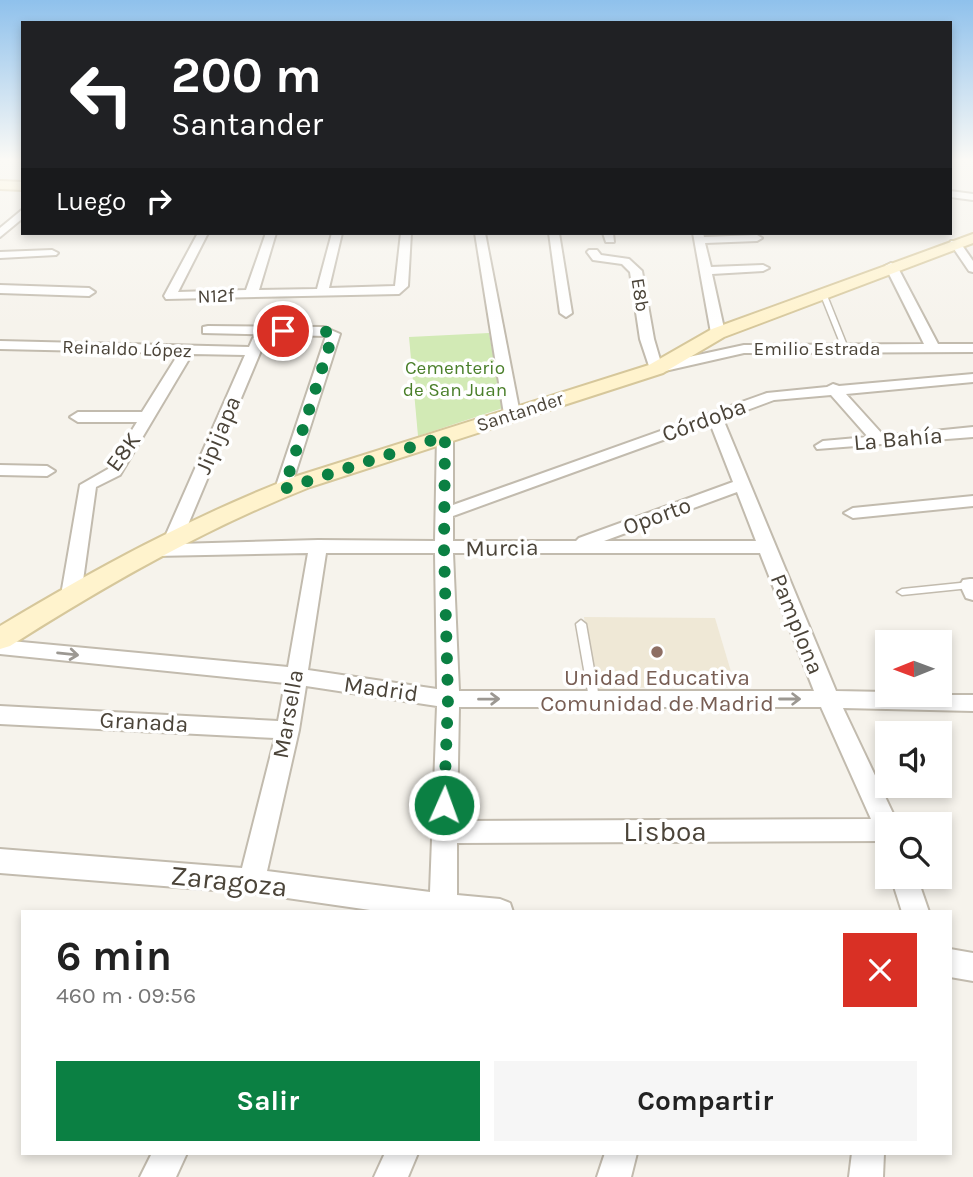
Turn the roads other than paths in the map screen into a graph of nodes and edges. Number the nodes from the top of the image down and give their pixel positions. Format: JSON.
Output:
{"nodes":[{"id":1,"x":19,"y":216,"type":"edge"},
{"id":2,"x":0,"y":234,"type":"edge"},
{"id":3,"x":202,"y":235,"type":"edge"},
{"id":4,"x":270,"y":235,"type":"edge"},
{"id":5,"x":336,"y":235,"type":"edge"},
{"id":6,"x":406,"y":235,"type":"edge"},
{"id":7,"x":480,"y":235,"type":"edge"},
{"id":8,"x":554,"y":235,"type":"edge"},
{"id":9,"x":699,"y":236,"type":"edge"},
{"id":10,"x":757,"y":238,"type":"dead end"},
{"id":11,"x":964,"y":240,"type":"edge"},
{"id":12,"x":593,"y":252,"type":"dead end"},
{"id":13,"x":52,"y":253,"type":"dead end"},
{"id":14,"x":0,"y":255,"type":"edge"},
{"id":15,"x":891,"y":266,"type":"junction"},
{"id":16,"x":763,"y":268,"type":"dead end"},
{"id":17,"x":973,"y":269,"type":"edge"},
{"id":18,"x":706,"y":271,"type":"junction"},
{"id":19,"x":0,"y":289,"type":"edge"},
{"id":20,"x":89,"y":292,"type":"dead end"},
{"id":21,"x":322,"y":293,"type":"junction"},
{"id":22,"x":823,"y":293,"type":"junction"},
{"id":23,"x":251,"y":295,"type":"junction"},
{"id":24,"x":566,"y":313,"type":"dead end"},
{"id":25,"x":208,"y":330,"type":"dead end"},
{"id":26,"x":262,"y":331,"type":"junction"},
{"id":27,"x":718,"y":333,"type":"junction"},
{"id":28,"x":0,"y":345,"type":"edge"},
{"id":29,"x":845,"y":348,"type":"junction"},
{"id":30,"x":933,"y":348,"type":"junction"},
{"id":31,"x":973,"y":348,"type":"edge"},
{"id":32,"x":187,"y":351,"type":"junction"},
{"id":33,"x":253,"y":351,"type":"junction"},
{"id":34,"x":659,"y":368,"type":"junction"},
{"id":35,"x":973,"y":378,"type":"edge"},
{"id":36,"x":833,"y":388,"type":"junction"},
{"id":37,"x":512,"y":414,"type":"junction"},
{"id":38,"x":78,"y":417,"type":"dead end"},
{"id":39,"x":147,"y":417,"type":"junction"},
{"id":40,"x":715,"y":417,"type":"junction"},
{"id":41,"x":973,"y":432,"type":"edge"},
{"id":42,"x":445,"y":436,"type":"junction"},
{"id":43,"x":880,"y":441,"type":"junction"},
{"id":44,"x":823,"y":446,"type":"dead end"},
{"id":45,"x":0,"y":470,"type":"edge"},
{"id":46,"x":47,"y":471,"type":"dead end"},
{"id":47,"x":744,"y":484,"type":"junction"},
{"id":48,"x":284,"y":489,"type":"junction"},
{"id":49,"x":973,"y":502,"type":"edge"},
{"id":50,"x":446,"y":513,"type":"junction"},
{"id":51,"x":853,"y":513,"type":"dead end"},
{"id":52,"x":164,"y":544,"type":"junction"},
{"id":53,"x":318,"y":546,"type":"junction"},
{"id":54,"x":766,"y":547,"type":"junction"},
{"id":55,"x":571,"y":548,"type":"junction"},
{"id":56,"x":444,"y":549,"type":"junction"},
{"id":57,"x":972,"y":588,"type":"edge"},
{"id":58,"x":902,"y":592,"type":"dead end"},
{"id":59,"x":71,"y":595,"type":"junction"},
{"id":60,"x":581,"y":624,"type":"dead end"},
{"id":61,"x":0,"y":639,"type":"edge"},
{"id":62,"x":0,"y":647,"type":"edge"},
{"id":63,"x":295,"y":676,"type":"junction"},
{"id":64,"x":594,"y":698,"type":"junction"},
{"id":65,"x":448,"y":699,"type":"junction"},
{"id":66,"x":828,"y":699,"type":"junction"},
{"id":67,"x":973,"y":703,"type":"edge"},
{"id":68,"x":0,"y":715,"type":"edge"},
{"id":69,"x":288,"y":730,"type":"junction"},
{"id":70,"x":879,"y":812,"type":"edge"},
{"id":71,"x":875,"y":829,"type":"edge"},
{"id":72,"x":443,"y":832,"type":"junction"},
{"id":73,"x":0,"y":861,"type":"edge"},
{"id":74,"x":252,"y":881,"type":"junction"},
{"id":75,"x":908,"y":889,"type":"edge"},
{"id":76,"x":329,"y":903,"type":"edge"},
{"id":77,"x":443,"y":905,"type":"junction"},
{"id":78,"x":484,"y":910,"type":"edge"},
{"id":79,"x":915,"y":910,"type":"edge"},
{"id":80,"x":952,"y":963,"type":"edge"},
{"id":81,"x":973,"y":967,"type":"edge"},
{"id":82,"x":170,"y":1155,"type":"edge"},
{"id":83,"x":401,"y":1155,"type":"edge"},
{"id":84,"x":620,"y":1155,"type":"edge"},
{"id":85,"x":868,"y":1155,"type":"edge"},
{"id":86,"x":157,"y":1177,"type":"edge"},
{"id":87,"x":391,"y":1177,"type":"edge"},
{"id":88,"x":614,"y":1177,"type":"edge"},
{"id":89,"x":866,"y":1177,"type":"edge"}],
"edges":[{"from":1,"to":2,"type":"street"},
{"from":3,"to":23,"type":"street","name":"N12f"},
{"from":4,"to":23,"type":"street"},
{"from":5,"to":21,"type":"street"},
{"from":6,"to":21,"type":"street","name":"N12f"},
{"from":7,"to":37,"type":"street"},
{"from":8,"to":24,"type":"street"},
{"from":9,"to":10,"type":"street"},
{"from":9,"to":18,"type":"street"},
{"from":11,"to":15,"type":"street","name":"Santander"},
{"from":11,"to":17,"type":"street"},
{"from":12,"to":34,"type":"street","name":"E8b"},
{"from":13,"to":14,"type":"street"},
{"from":15,"to":22,"type":"street","name":"Santander"},
{"from":15,"to":30,"type":"street"},
{"from":16,"to":18,"type":"street"},
{"from":18,"to":27,"type":"street"},
{"from":19,"to":20,"type":"street"},
{"from":21,"to":23,"type":"street","name":"N12f"},
{"from":22,"to":27,"type":"street","name":"Santander"},
{"from":22,"to":29,"type":"lane"},
{"from":25,"to":26,"type":"street"},
{"from":26,"to":33,"type":"street","name":"Jipijapa"},
{"from":26,"to":48,"type":"street"},
{"from":27,"to":34,"type":"street","name":"Santander"},
{"from":28,"to":32,"type":"street","name":"Reinaldo López"},
{"from":29,"to":30,"type":"street","name":"Emilio Estrada"},
{"from":29,"to":34,"type":"street","name":"Emilio Estrada"},
{"from":30,"to":31,"type":"street","name":"Emilio Estrada"},
{"from":32,"to":33,"type":"street","name":"Reinaldo López"},
{"from":32,"to":39,"type":"street","name":"E8K"},
{"from":33,"to":52,"type":"street","name":"Jipijapa"},
{"from":34,"to":37,"type":"street","name":"Santander"},
{"from":35,"to":36,"type":"street","name":"Córdoba"},
{"from":36,"to":40,"type":"street","name":"Córdoba"},
{"from":36,"to":43,"type":"street"},
{"from":37,"to":42,"type":"street","name":"Santander"},
{"from":38,"to":39,"type":"street"},
{"from":39,"to":59,"type":"street","name":"E8K"},
{"from":40,"to":47,"type":"street","name":"Pamplona"},
{"from":40,"to":50,"type":"street","name":"Córdoba"},
{"from":41,"to":43,"type":"street","name":"La Bahía"},
{"from":42,"to":48,"type":"street","name":"Santander"},
{"from":42,"to":50,"type":"street"},
{"from":43,"to":44,"type":"street","name":"La Bahía"},
{"from":45,"to":46,"type":"street"},
{"from":47,"to":54,"type":"street","name":"Pamplona"},
{"from":47,"to":55,"type":"street","name":"Oporto"},
{"from":48,"to":52,"type":"street","name":"Santander"},
{"from":49,"to":51,"type":"street"},
{"from":50,"to":56,"type":"street"},
{"from":52,"to":53,"type":"street","name":"Murcia"},
{"from":52,"to":59,"type":"street","name":"Santander"},
{"from":53,"to":56,"type":"street","name":"Murcia"},
{"from":53,"to":63,"type":"street","name":"Marsella"},
{"from":54,"to":55,"type":"street","name":"Murcia"},
{"from":54,"to":66,"type":"street","name":"Pamplona"},
{"from":55,"to":56,"type":"street","name":"Murcia"},
{"from":56,"to":65,"type":"street"},
{"from":57,"to":58,"type":"lane"},
{"from":59,"to":61,"type":"street","name":"Santander"},
{"from":60,"to":64,"type":"lane"},
{"from":62,"to":63,"type":"street","name":"Madrid","one_way":true},
{"from":63,"to":65,"type":"street","name":"Madrid"},
{"from":63,"to":69,"type":"street","name":"Marsella"},
{"from":65,"to":64,"type":"street","name":"Madrid","one_way":true},
{"from":64,"to":66,"type":"street","name":"Madrid","one_way":true},
{"from":65,"to":72,"type":"street"},
{"from":66,"to":67,"type":"street","name":"Madrid"},
{"from":66,"to":70,"type":"street","name":"Pamplona"},
{"from":68,"to":69,"type":"street","name":"Granada"},
{"from":69,"to":74,"type":"street","name":"Marsella"},
{"from":71,"to":72,"type":"street","name":"Lisboa"},
{"from":72,"to":77,"type":"street"},
{"from":73,"to":74,"type":"street","name":"Zaragoza"},
{"from":74,"to":76,"type":"street","name":"Zaragoza"},
{"from":75,"to":79,"type":"street"},
{"from":76,"to":77,"type":"street","name":"Zaragoza"},
{"from":77,"to":78,"type":"street","name":"Zaragoza"},
{"from":80,"to":81,"type":"street"},
{"from":82,"to":86,"type":"street"},
{"from":83,"to":87,"type":"street"},
{"from":84,"to":88,"type":"street"},
{"from":85,"to":89,"type":"street"}]}
